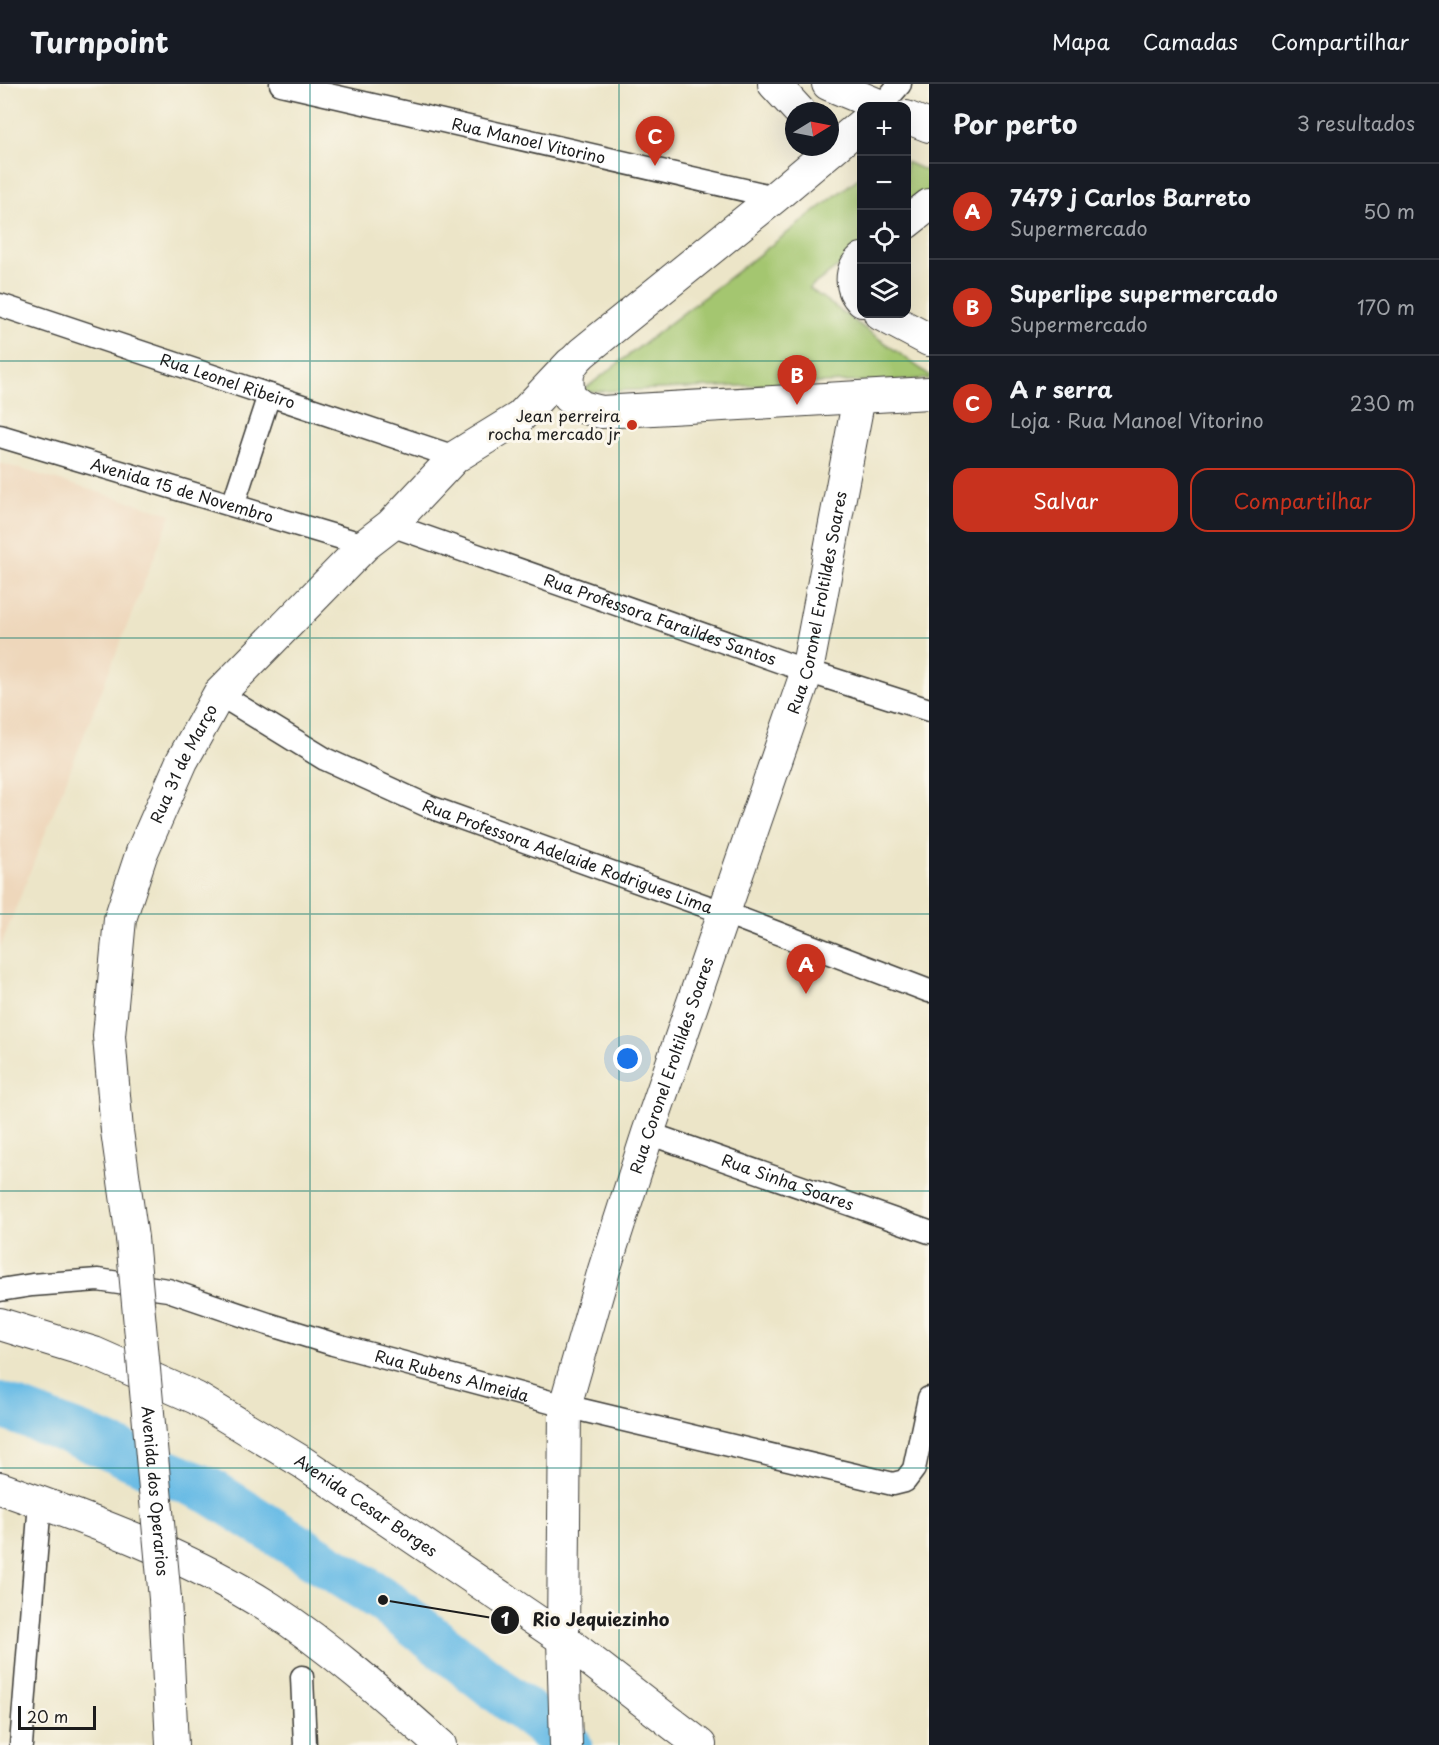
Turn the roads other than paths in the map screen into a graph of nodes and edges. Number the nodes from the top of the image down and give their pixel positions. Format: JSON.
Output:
{"nodes":[{"id":1,"x":281,"y":84,"type":"edge"},
{"id":2,"x":774,"y":84,"type":"edge"},
{"id":3,"x":828,"y":84,"type":"edge"},
{"id":4,"x":900,"y":84,"type":"edge"},
{"id":5,"x":791,"y":102,"type":"edge"},
{"id":6,"x":871,"y":102,"type":"edge"},
{"id":7,"x":884,"y":102,"type":"edge"},
{"id":8,"x":911,"y":119,"type":"edge"},
{"id":9,"x":929,"y":126,"type":"edge"},
{"id":10,"x":857,"y":127,"type":"edge"},
{"id":11,"x":839,"y":142,"type":"edge"},
{"id":12,"x":822,"y":156,"type":"edge"},
{"id":13,"x":775,"y":197,"type":"junction"},
{"id":14,"x":929,"y":205,"type":"edge"},
{"id":15,"x":911,"y":219,"type":"edge"},
{"id":16,"x":857,"y":263,"type":"edge"},
{"id":17,"x":857,"y":294,"type":"edge"},
{"id":18,"x":0,"y":305,"type":"edge"},
{"id":19,"x":888,"y":318,"type":"edge"},
{"id":20,"x":929,"y":340,"type":"edge"},
{"id":21,"x":571,"y":363,"type":"junction"},
{"id":22,"x":929,"y":393,"type":"edge"},
{"id":23,"x":269,"y":395,"type":"junction"},
{"id":24,"x":859,"y":397,"type":"junction"},
{"id":25,"x":575,"y":402,"type":"junction"},
{"id":26,"x":520,"y":417,"type":"junction"},
{"id":27,"x":0,"y":436,"type":"edge"},
{"id":28,"x":455,"y":457,"type":"junction"},
{"id":29,"x":233,"y":505,"type":"junction"},
{"id":30,"x":391,"y":525,"type":"junction"},
{"id":31,"x":365,"y":545,"type":"junction"},
{"id":32,"x":807,"y":671,"type":"junction"},
{"id":33,"x":219,"y":694,"type":"junction"},
{"id":34,"x":929,"y":710,"type":"edge"},
{"id":35,"x":725,"y":913,"type":"junction"},
{"id":36,"x":929,"y":991,"type":"edge"},
{"id":37,"x":648,"y":1133,"type":"junction"},
{"id":38,"x":929,"y":1232,"type":"edge"},
{"id":39,"x":132,"y":1238,"type":"joint"},
{"id":40,"x":0,"y":1290,"type":"edge"},
{"id":41,"x":0,"y":1324,"type":"edge"},
{"id":42,"x":929,"y":1398,"type":"edge"},
{"id":43,"x":565,"y":1406,"type":"junction"},
{"id":44,"x":0,"y":1488,"type":"edge"},
{"id":45,"x":40,"y":1502,"type":"junction"},
{"id":46,"x":562,"y":1639,"type":"junction"},
{"id":47,"x":302,"y":1677,"type":"dead end"},
{"id":48,"x":21,"y":1745,"type":"edge"},
{"id":49,"x":172,"y":1745,"type":"edge"},
{"id":50,"x":305,"y":1745,"type":"edge"},
{"id":51,"x":440,"y":1745,"type":"edge"},
{"id":52,"x":566,"y":1745,"type":"edge"},
{"id":53,"x":700,"y":1745,"type":"edge"}],
"edges":[{"from":1,"to":13,"type":"street","name":"Rua Manoel Vitorino"},
{"from":2,"to":5,"type":"main road"},
{"from":3,"to":6,"type":"main road"},
{"from":4,"to":7,"type":"street"},
{"from":8,"to":9,"type":"main road"},
{"from":10,"to":11,"type":"main road"},
{"from":12,"to":13,"type":"main road"},
{"from":13,"to":21,"type":"main road"},
{"from":14,"to":15,"type":"main road"},
{"from":16,"to":17,"type":"main road"},
{"from":18,"to":23,"type":"street","name":"Rua Leonel Ribeiro"},
{"from":19,"to":20,"type":"main road"},
{"from":21,"to":25,"type":"main road"},
{"from":21,"to":26,"type":"main road"},
{"from":22,"to":24,"type":"main road"},
{"from":23,"to":28,"type":"street","name":"Rua Leonel Ribeiro"},
{"from":23,"to":29,"type":"street"},
{"from":24,"to":25,"type":"main road"},
{"from":24,"to":32,"type":"main road","name":"Rua Coronel Eroltildes Soares"},
{"from":25,"to":26,"type":"main road"},
{"from":26,"to":28,"type":"main road","name":"Rua 31 de Março"},
{"from":27,"to":29,"type":"street","name":"Avenida 15 de Novembro"},
{"from":28,"to":30,"type":"main road","name":"Rua 31 de Março"},
{"from":29,"to":31,"type":"street","name":"Avenida 15 de Novembro"},
{"from":30,"to":31,"type":"main road","name":"Rua 31 de Março"},
{"from":30,"to":32,"type":"street","name":"Rua Professora Faraildes Santos"},
{"from":31,"to":33,"type":"main road","name":"Rua 31 de Março"},
{"from":32,"to":34,"type":"street","name":"Rua Professora Faraildes Santos"},
{"from":32,"to":35,"type":"main road","name":"Rua Coronel Eroltildes Soares"},
{"from":33,"to":35,"type":"street","name":"Rua Professora Adelaide Rodrigues Lima"},
{"from":33,"to":39,"type":"main road","name":"Rua 31 de Março"},
{"from":35,"to":36,"type":"street","name":"Rua Professora Adelaide Rodrigues Lima"},
{"from":35,"to":37,"type":"main road","name":"Rua Coronel Eroltildes Soares"},
{"from":37,"to":38,"type":"street","name":"Rua Sinha Soares"},
{"from":37,"to":43,"type":"main road","name":"Rua Coronel Eroltildes Soares"},
{"from":39,"to":49,"type":"main road","name":"Avenida dos Operarios","bridge":true},
{"from":40,"to":43,"type":"street","name":"Rua Rubens Almeida"},
{"from":41,"to":46,"type":"main road","name":"Avenida Cesar Borges"},
{"from":42,"to":43,"type":"street","name":"Rua Rubens Almeida"},
{"from":43,"to":46,"type":"main road","name":"Rua Coronel Eroltildes Soares"},
{"from":44,"to":45,"type":"main road"},
{"from":45,"to":48,"type":"street"},
{"from":45,"to":51,"type":"main road"},
{"from":46,"to":52,"type":"main road","name":"Rua Coronel Eroltildes Soares"},
{"from":46,"to":53,"type":"main road","name":"Avenida Cesar Borges"},
{"from":47,"to":50,"type":"street"}]}
